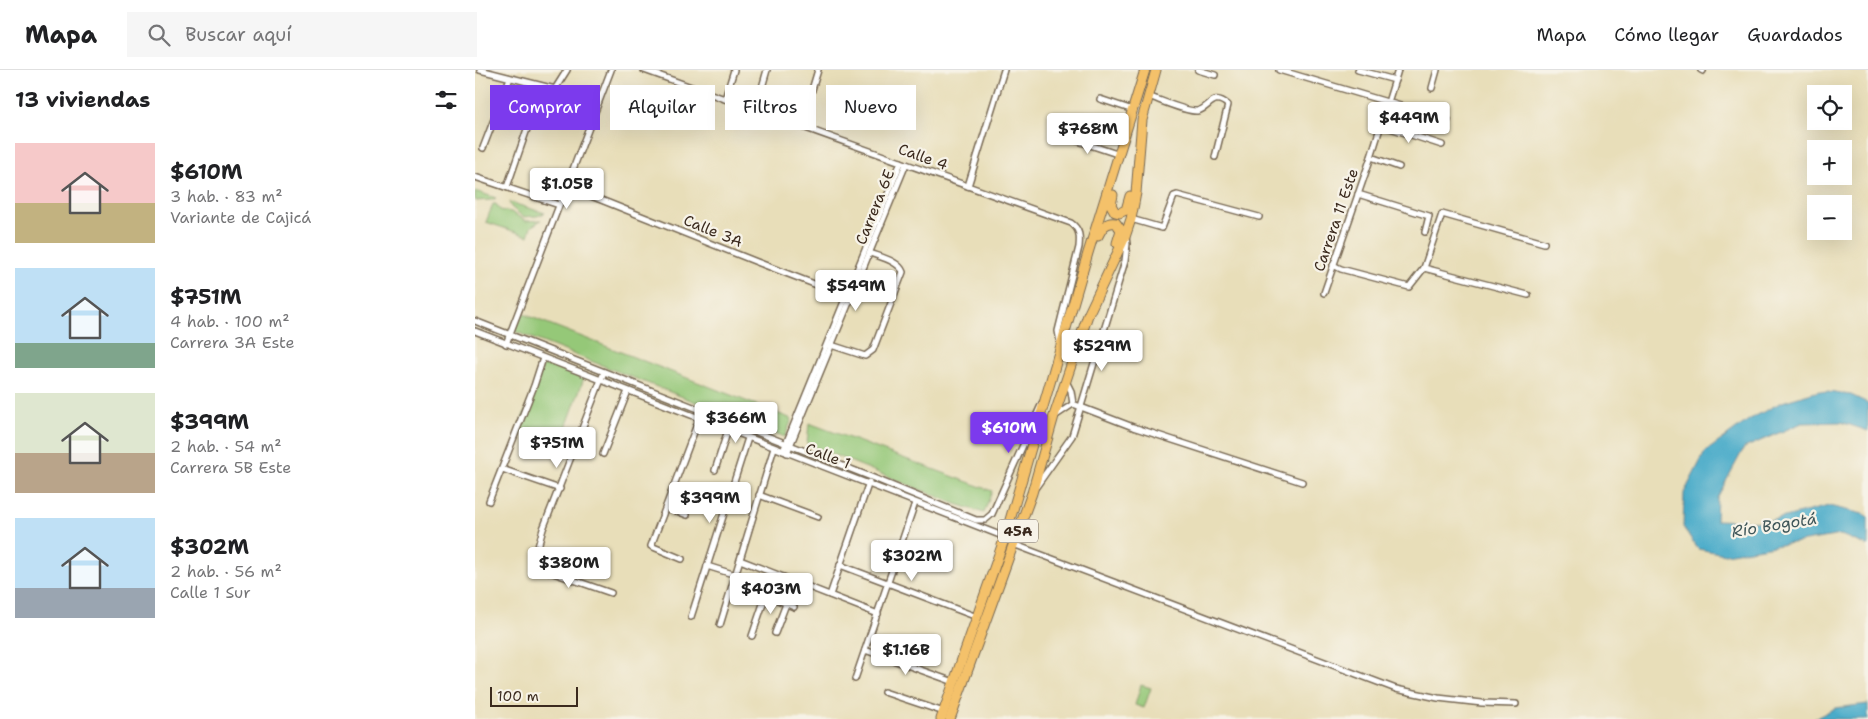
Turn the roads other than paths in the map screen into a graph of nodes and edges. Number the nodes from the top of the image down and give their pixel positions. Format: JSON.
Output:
{"nodes":[{"id":1,"x":480,"y":70,"type":"edge"},
{"id":2,"x":567,"y":70,"type":"edge"},
{"id":3,"x":611,"y":70,"type":"edge"},
{"id":4,"x":644,"y":70,"type":"edge"},
{"id":5,"x":734,"y":70,"type":"edge"},
{"id":6,"x":767,"y":70,"type":"edge"},
{"id":7,"x":818,"y":70,"type":"edge"},
{"id":8,"x":1004,"y":70,"type":"edge"},
{"id":9,"x":1145,"y":70,"type":"edge"},
{"id":10,"x":1156,"y":70,"type":"edge"},
{"id":11,"x":1197,"y":70,"type":"edge"},
{"id":12,"x":1279,"y":70,"type":"edge"},
{"id":13,"x":1358,"y":70,"type":"edge"},
{"id":14,"x":1398,"y":70,"type":"edge"},
{"id":15,"x":1437,"y":70,"type":"edge"},
{"id":16,"x":1215,"y":75,"type":"dead end"},
{"id":17,"x":510,"y":78,"type":"junction"},
{"id":18,"x":1395,"y":80,"type":"junction"},
{"id":19,"x":539,"y":85,"type":"edge"},
{"id":20,"x":558,"y":85,"type":"edge"},
{"id":21,"x":729,"y":85,"type":"edge"},
{"id":22,"x":763,"y":85,"type":"edge"},
{"id":23,"x":813,"y":85,"type":"edge"},
{"id":24,"x":1432,"y":88,"type":"dead end"},
{"id":25,"x":1148,"y":96,"type":"junction"},
{"id":26,"x":725,"y":99,"type":"edge"},
{"id":27,"x":1100,"y":99,"type":"dead end"},
{"id":28,"x":1389,"y":102,"type":"junction"},
{"id":29,"x":1133,"y":110,"type":"junction"},
{"id":30,"x":1448,"y":120,"type":"dead end"},
{"id":31,"x":1381,"y":125,"type":"junction"},
{"id":32,"x":527,"y":130,"type":"edge"},
{"id":33,"x":812,"y":130,"type":"edge"},
{"id":34,"x":1079,"y":141,"type":"dead end"},
{"id":35,"x":1442,"y":145,"type":"dead end"},
{"id":36,"x":483,"y":148,"type":"dead end"},
{"id":37,"x":1119,"y":155,"type":"junction"},
{"id":38,"x":1371,"y":156,"type":"junction"},
{"id":39,"x":1215,"y":157,"type":"dead end"},
{"id":40,"x":904,"y":163,"type":"junction"},
{"id":41,"x":1116,"y":166,"type":"junction"},
{"id":42,"x":1399,"y":167,"type":"dead end"},
{"id":43,"x":1138,"y":168,"type":"junction"},
{"id":44,"x":475,"y":176,"type":"edge"},
{"id":45,"x":566,"y":186,"type":"junction"},
{"id":46,"x":968,"y":186,"type":"junction"},
{"id":47,"x":507,"y":187,"type":"junction"},
{"id":48,"x":1358,"y":194,"type":"junction"},
{"id":49,"x":559,"y":204,"type":"junction"},
{"id":50,"x":1259,"y":217,"type":"dead end"},
{"id":51,"x":1131,"y":219,"type":"junction"},
{"id":52,"x":1425,"y":232,"type":"dead end"},
{"id":53,"x":1125,"y":237,"type":"junction"},
{"id":54,"x":1545,"y":243,"type":"dead end"},
{"id":55,"x":869,"y":253,"type":"junction"},
{"id":56,"x":1088,"y":253,"type":"junction"},
{"id":57,"x":1112,"y":263,"type":"junction"},
{"id":58,"x":1333,"y":265,"type":"junction"},
{"id":59,"x":1424,"y":268,"type":"junction"},
{"id":60,"x":1324,"y":293,"type":"dead end"},
{"id":61,"x":1528,"y":295,"type":"dead end"},
{"id":62,"x":849,"y":297,"type":"junction"},
{"id":63,"x":475,"y":321,"type":"edge"},
{"id":64,"x":475,"y":331,"type":"edge"},
{"id":65,"x":509,"y":335,"type":"junction"},
{"id":66,"x":506,"y":344,"type":"junction"},
{"id":67,"x":831,"y":346,"type":"junction"},
{"id":68,"x":1061,"y":348,"type":"junction"},
{"id":69,"x":543,"y":358,"type":"junction"},
{"id":70,"x":604,"y":372,"type":"junction"},
{"id":71,"x":601,"y":381,"type":"junction"},
{"id":72,"x":1066,"y":381,"type":"junction"},
{"id":73,"x":627,"y":391,"type":"junction"},
{"id":74,"x":1046,"y":396,"type":"junction"},
{"id":75,"x":1073,"y":404,"type":"junction"},
{"id":76,"x":1081,"y":407,"type":"junction"},
{"id":77,"x":702,"y":411,"type":"junction"},
{"id":78,"x":1055,"y":416,"type":"junction"},
{"id":79,"x":699,"y":419,"type":"junction"},
{"id":80,"x":728,"y":430,"type":"junction"},
{"id":81,"x":748,"y":438,"type":"junction"},
{"id":82,"x":788,"y":444,"type":"junction"},
{"id":83,"x":774,"y":448,"type":"junction"},
{"id":84,"x":785,"y":452,"type":"junction"},
{"id":85,"x":603,"y":454,"type":"dead end"},
{"id":86,"x":502,"y":469,"type":"junction"},
{"id":87,"x":715,"y":470,"type":"dead end"},
{"id":88,"x":871,"y":477,"type":"junction"},
{"id":89,"x":1302,"y":482,"type":"dead end"},
{"id":90,"x":868,"y":485,"type":"junction"},
{"id":91,"x":560,"y":489,"type":"junction"},
{"id":92,"x":1032,"y":493,"type":"junction"},
{"id":93,"x":759,"y":495,"type":"junction"},
{"id":94,"x":489,"y":501,"type":"dead end"},
{"id":95,"x":915,"y":503,"type":"junction"},
{"id":96,"x":666,"y":507,"type":"junction"},
{"id":97,"x":687,"y":514,"type":"dead end"},
{"id":98,"x":818,"y":517,"type":"dead end"},
{"id":99,"x":1005,"y":538,"type":"junction"},
{"id":100,"x":1013,"y":544,"type":"junction"},
{"id":101,"x":682,"y":559,"type":"dead end"},
{"id":102,"x":740,"y":560,"type":"junction"},
{"id":103,"x":841,"y":565,"type":"junction"},
{"id":104,"x":707,"y":566,"type":"junction"},
{"id":105,"x":736,"y":575,"type":"junction"},
{"id":106,"x":733,"y":581,"type":"junction"},
{"id":107,"x":888,"y":583,"type":"junction"},
{"id":108,"x":611,"y":593,"type":"dead end"},
{"id":109,"x":766,"y":595,"type":"junction"},
{"id":110,"x":830,"y":595,"type":"junction"},
{"id":111,"x":786,"y":604,"type":"junction"},
{"id":112,"x":794,"y":607,"type":"dead end"},
{"id":113,"x":877,"y":614,"type":"junction"},
{"id":114,"x":691,"y":617,"type":"dead end"},
{"id":115,"x":977,"y":618,"type":"junction"},
{"id":116,"x":721,"y":625,"type":"dead end"},
{"id":117,"x":775,"y":633,"type":"dead end"},
{"id":118,"x":752,"y":636,"type":"dead end"},
{"id":119,"x":865,"y":650,"type":"junction"},
{"id":120,"x":855,"y":678,"type":"dead end"},
{"id":121,"x":954,"y":682,"type":"junction"},
{"id":122,"x":884,"y":692,"type":"dead end"},
{"id":123,"x":1516,"y":704,"type":"dead end"},
{"id":124,"x":945,"y":717,"type":"edge"}],
"edges":[{"from":1,"to":17,"type":"street"},
{"from":2,"to":20,"type":"street"},
{"from":3,"to":45,"type":"street"},
{"from":4,"to":26,"type":"street","name":"Calle 4"},
{"from":5,"to":21,"type":"street"},
{"from":6,"to":22,"type":"street"},
{"from":7,"to":23,"type":"street"},
{"from":8,"to":46,"type":"street"},
{"from":9,"to":29,"type":"highway","number":"45A"},
{"from":10,"to":25,"type":"highway","number":"45A"},
{"from":11,"to":16,"type":"street"},
{"from":12,"to":28,"type":"street"},
{"from":13,"to":18,"type":"street"},
{"from":14,"to":18,"type":"street","name":"Carrera 11 Este"},
{"from":15,"to":24,"type":"street"},
{"from":17,"to":19,"type":"street"},
{"from":17,"to":36,"type":"street"},
{"from":18,"to":28,"type":"street","name":"Carrera 11 Este"},
{"from":25,"to":39,"type":"street"},
{"from":25,"to":43,"type":"highway","number":"45A"},
{"from":27,"to":29,"type":"street"},
{"from":28,"to":30,"type":"street"},
{"from":28,"to":31,"type":"street","name":"Carrera 11 Este"},
{"from":29,"to":37,"type":"highway","number":"45A"},
{"from":31,"to":35,"type":"street"},
{"from":31,"to":38,"type":"street","name":"Carrera 11 Este"},
{"from":32,"to":47,"type":"street"},
{"from":33,"to":40,"type":"street","name":"Calle 4"},
{"from":34,"to":37,"type":"street"},
{"from":37,"to":41,"type":"highway","number":"45A"},
{"from":38,"to":42,"type":"street"},
{"from":38,"to":48,"type":"street","name":"Carrera 11 Este"},
{"from":40,"to":46,"type":"street","name":"Calle 4"},
{"from":40,"to":55,"type":"street","name":"Carrera 6E"},
{"from":40,"to":62,"type":"street","name":"Carrera 6E"},
{"from":41,"to":43,"type":"highway"},
{"from":41,"to":56,"type":"highway","number":"45A"},
{"from":43,"to":51,"type":"highway","number":"45A"},
{"from":44,"to":47,"type":"street"},
{"from":45,"to":49,"type":"street"},
{"from":45,"to":62,"type":"street","name":"Calle 3A"},
{"from":46,"to":68,"type":"street","name":"Calle 4"},
{"from":47,"to":49,"type":"street"},
{"from":48,"to":52,"type":"street"},
{"from":48,"to":58,"type":"street","name":"Carrera 11 Este"},
{"from":49,"to":65,"type":"street"},
{"from":50,"to":51,"type":"street"},
{"from":51,"to":53,"type":"highway","number":"45A"},
{"from":53,"to":57,"type":"highway","number":"45A"},
{"from":53,"to":76,"type":"street"},
{"from":54,"to":59,"type":"street"},
{"from":55,"to":62,"type":"street","name":"Carrera 6E"},
{"from":55,"to":67,"type":"street"},
{"from":56,"to":57,"type":"highway"},
{"from":56,"to":68,"type":"highway","number":"45A"},
{"from":57,"to":72,"type":"highway","number":"45A"},
{"from":58,"to":59,"type":"street"},
{"from":58,"to":60,"type":"street","name":"Carrera 11 Este"},
{"from":59,"to":61,"type":"street"},
{"from":62,"to":67,"type":"street","name":"Carrera 6E"},
{"from":62,"to":82,"type":"street","name":"Carrera 6E"},
{"from":63,"to":65,"type":"street","name":"Calle 1"},
{"from":64,"to":66,"type":"street","name":"Calle 1"},
{"from":65,"to":66,"type":"street"},
{"from":65,"to":70,"type":"street","name":"Calle 1"},
{"from":66,"to":69,"type":"street","name":"Calle 1"},
{"from":67,"to":82,"type":"street","name":"Carrera 6E"},
{"from":68,"to":74,"type":"highway","number":"45A"},
{"from":69,"to":71,"type":"street","name":"Calle 1"},
{"from":69,"to":86,"type":"street"},
{"from":70,"to":71,"type":"street"},
{"from":70,"to":77,"type":"street","name":"Calle 1"},
{"from":71,"to":73,"type":"street","name":"Calle 1"},
{"from":71,"to":91,"type":"street"},
{"from":72,"to":75,"type":"street"},
{"from":72,"to":78,"type":"highway","number":"45A"},
{"from":73,"to":79,"type":"street","name":"Calle 1"},
{"from":73,"to":85,"type":"street"},
{"from":74,"to":88,"type":"street","name":"Calle 1"},
{"from":74,"to":99,"type":"highway","number":"45A"},
{"from":75,"to":76,"type":"street"},
{"from":75,"to":78,"type":"street"},
{"from":76,"to":89,"type":"street"},
{"from":76,"to":92,"type":"street"},
{"from":77,"to":79,"type":"street"},
{"from":77,"to":82,"type":"street","name":"Calle 1"},
{"from":78,"to":92,"type":"highway","number":"45A"},
{"from":79,"to":80,"type":"street","name":"Calle 1"},
{"from":79,"to":96,"type":"street"},
{"from":80,"to":81,"type":"street","name":"Calle 1"},
{"from":80,"to":87,"type":"street"},
{"from":81,"to":83,"type":"street","name":"Calle 1"},
{"from":81,"to":104,"type":"street"},
{"from":82,"to":84,"type":"street","name":"Carrera 6E"},
{"from":82,"to":88,"type":"street","name":"Calle 1"},
{"from":83,"to":84,"type":"street","name":"Calle 1"},
{"from":83,"to":93,"type":"street"},
{"from":84,"to":90,"type":"street","name":"Calle 1"},
{"from":86,"to":91,"type":"street"},
{"from":86,"to":94,"type":"street"},
{"from":88,"to":90,"type":"street"},
{"from":90,"to":95,"type":"street","name":"Calle 1"},
{"from":90,"to":103,"type":"street"},
{"from":91,"to":108,"type":"street"},
{"from":92,"to":100,"type":"highway","number":"45A"},
{"from":93,"to":98,"type":"street"},
{"from":93,"to":102,"type":"street"},
{"from":95,"to":99,"type":"street","name":"Calle 1"},
{"from":95,"to":107,"type":"street"},
{"from":96,"to":97,"type":"street"},
{"from":96,"to":101,"type":"street"},
{"from":99,"to":115,"type":"highway","number":"45A"},
{"from":100,"to":123,"type":"street"},
{"from":100,"to":124,"type":"highway","number":"45A"},
{"from":102,"to":105,"type":"street"},
{"from":102,"to":110,"type":"street"},
{"from":103,"to":107,"type":"street"},
{"from":103,"to":110,"type":"street"},
{"from":104,"to":105,"type":"street"},
{"from":104,"to":114,"type":"street"},
{"from":105,"to":106,"type":"street"},
{"from":106,"to":109,"type":"street"},
{"from":106,"to":116,"type":"street"},
{"from":107,"to":113,"type":"street"},
{"from":107,"to":115,"type":"street"},
{"from":109,"to":111,"type":"street"},
{"from":109,"to":118,"type":"street"},
{"from":110,"to":113,"type":"street"},
{"from":111,"to":112,"type":"street"},
{"from":111,"to":117,"type":"street"},
{"from":113,"to":119,"type":"street"},
{"from":115,"to":121,"type":"highway","number":"45A"},
{"from":119,"to":120,"type":"street"},
{"from":119,"to":121,"type":"street"},
{"from":121,"to":124,"type":"highway","number":"45A"},
{"from":122,"to":124,"type":"street"}]}
